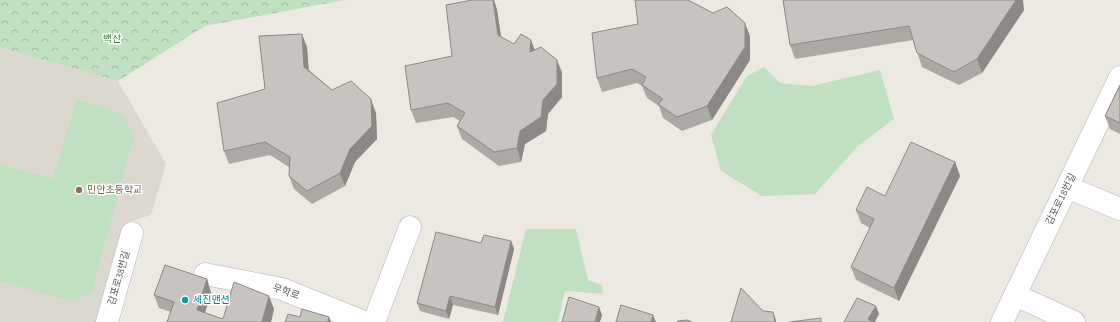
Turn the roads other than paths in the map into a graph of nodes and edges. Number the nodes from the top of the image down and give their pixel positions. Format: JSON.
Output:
{"nodes":[{"id":1,"x":1120,"y":77,"type":"edge"},
{"id":2,"x":1067,"y":187,"type":"junction"},
{"id":3,"x":1120,"y":209,"type":"edge"},
{"id":4,"x":410,"y":227,"type":"dead end"},
{"id":5,"x":132,"y":233,"type":"dead end"},
{"id":6,"x":204,"y":274,"type":"dead end"},
{"id":7,"x":1015,"y":295,"type":"junction"},
{"id":8,"x":107,"y":322,"type":"edge"},
{"id":9,"x":364,"y":322,"type":"edge"},
{"id":10,"x":374,"y":322,"type":"edge"},
{"id":11,"x":1002,"y":322,"type":"edge"},
{"id":12,"x":1074,"y":322,"type":"edge"}],
"edges":[{"from":1,"to":2,"type":"street","name":"감포로18번길"},
{"from":2,"to":3,"type":"street"},
{"from":2,"to":7,"type":"street","name":"감포로18번길"},
{"from":4,"to":10,"type":"street"},
{"from":5,"to":8,"type":"street","name":"감포로38번길"},
{"from":6,"to":9,"type":"street","name":"무학로"},
{"from":7,"to":11,"type":"street","name":"감포로18번길"},
{"from":7,"to":12,"type":"street"}]}
